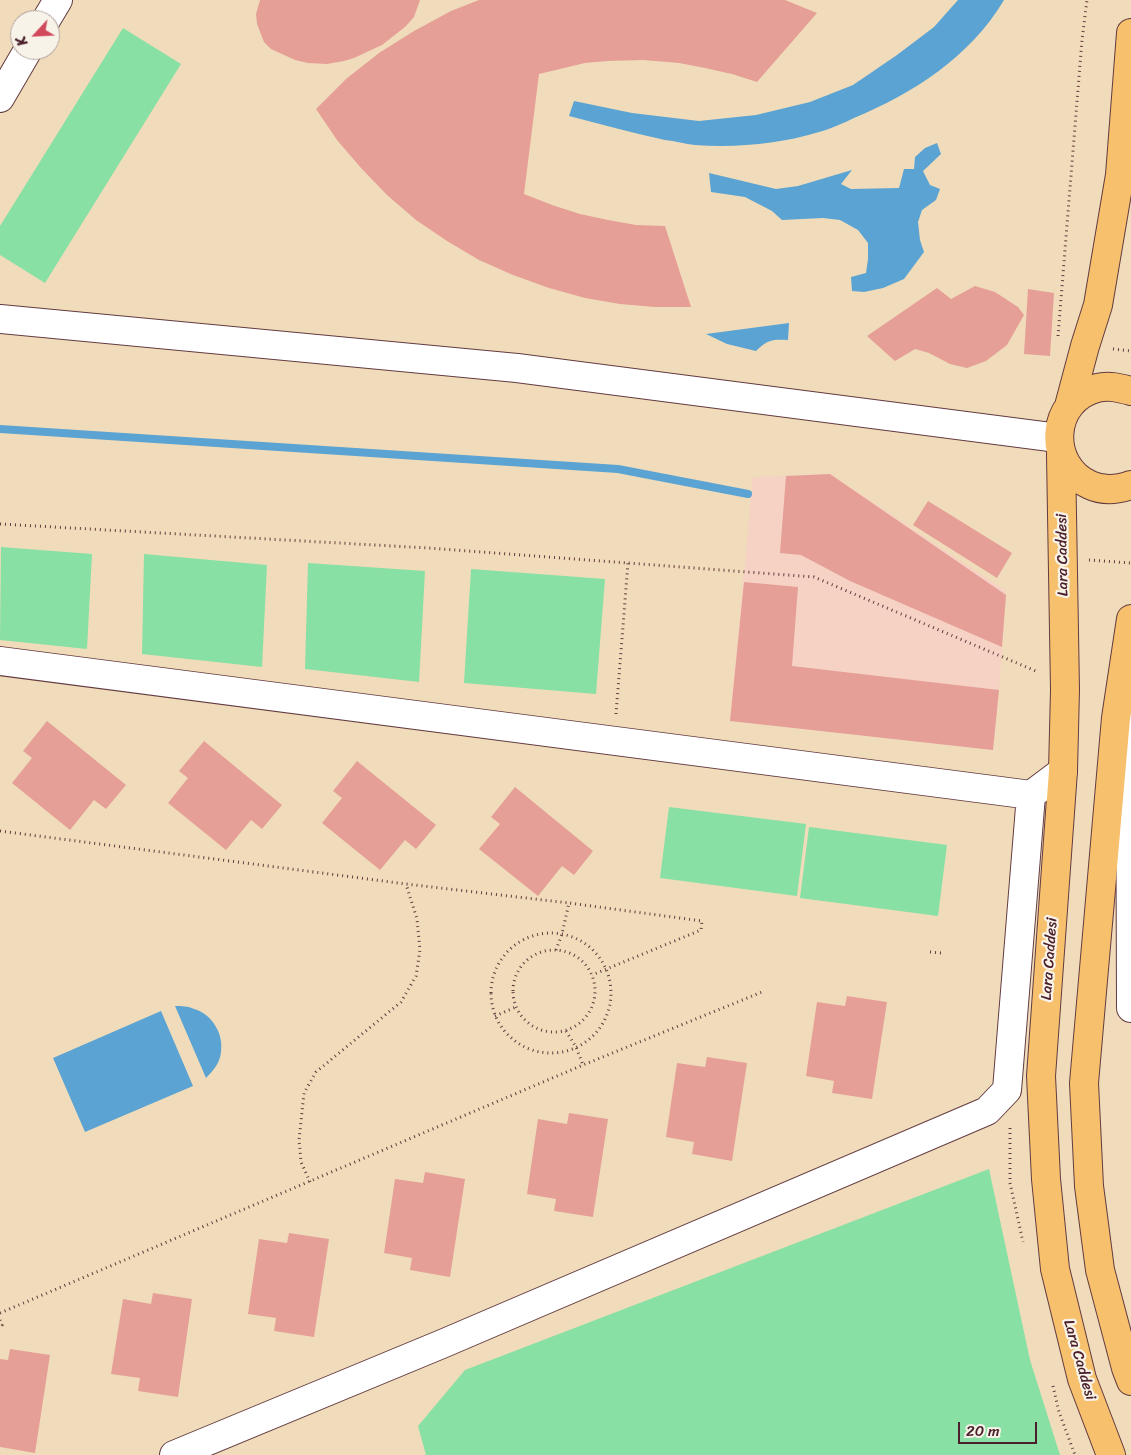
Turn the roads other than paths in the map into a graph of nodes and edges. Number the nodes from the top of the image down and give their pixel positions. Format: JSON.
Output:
{"nodes":[{"id":1,"x":1131,"y":34,"type":"edge"},
{"id":2,"x":22,"y":60,"type":"edge"},
{"id":3,"x":0,"y":98,"type":"edge"},
{"id":4,"x":0,"y":319,"type":"edge"},
{"id":5,"x":1131,"y":391,"type":"edge"},
{"id":6,"x":1069,"y":406,"type":"junction"},
{"id":7,"x":1060,"y":447,"type":"junction"},
{"id":8,"x":1131,"y":485,"type":"edge"},
{"id":9,"x":1130,"y":623,"type":"edge"},
{"id":10,"x":0,"y":661,"type":"edge"},
{"id":11,"x":1063,"y":771,"type":"junction"},
{"id":12,"x":1031,"y":795,"type":"junction"},
{"id":13,"x":1131,"y":1008,"type":"edge"},
{"id":14,"x":1131,"y":1381,"type":"edge"},
{"id":15,"x":174,"y":1455,"type":"edge"},
{"id":16,"x":1111,"y":1455,"type":"edge"}],
"edges":[{"from":1,"to":6,"type":"main road"},
{"from":2,"to":3,"type":"street"},
{"from":4,"to":7,"type":"street"},
{"from":5,"to":6,"type":"main road"},
{"from":6,"to":7,"type":"main road","name":"Lara Caddesi"},
{"from":7,"to":8,"type":"main road"},
{"from":7,"to":11,"type":"main road","name":"Lara Caddesi"},
{"from":9,"to":13,"type":"street"},
{"from":9,"to":14,"type":"main road"},
{"from":10,"to":12,"type":"street"},
{"from":11,"to":12,"type":"street"},
{"from":11,"to":16,"type":"main road","name":"Lara Caddesi"},
{"from":12,"to":15,"type":"street"}]}
